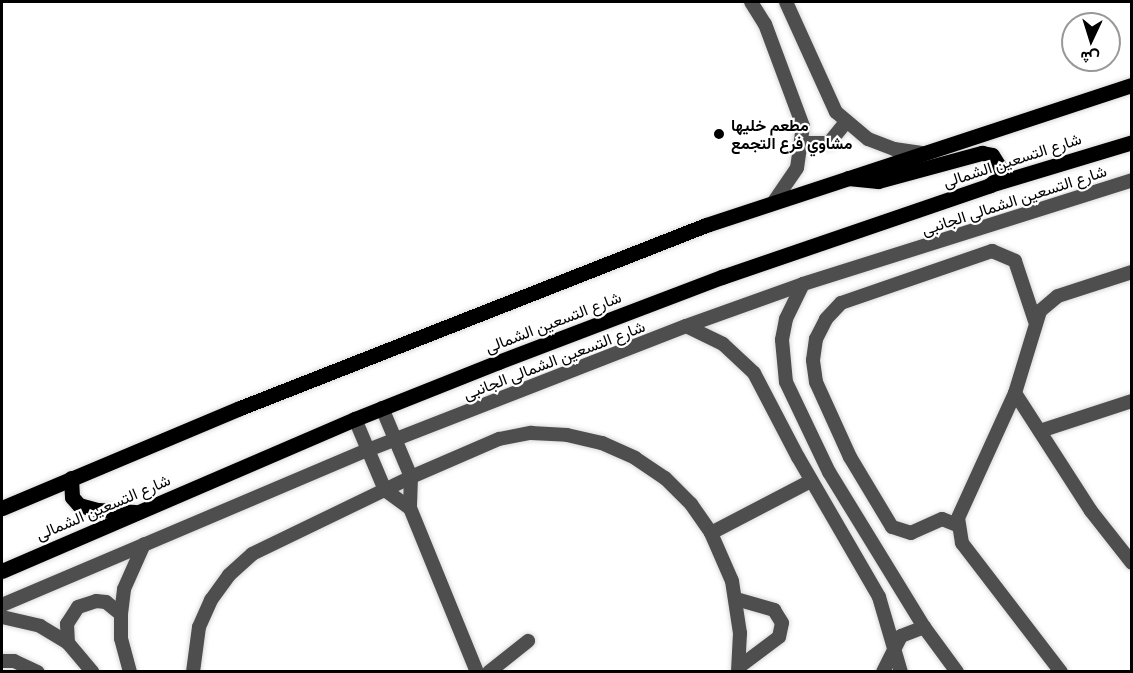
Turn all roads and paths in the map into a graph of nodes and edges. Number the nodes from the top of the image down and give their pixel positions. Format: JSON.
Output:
{"nodes":[{"id":1,"x":751,"y":2,"type":"edge"},
{"id":2,"x":786,"y":2,"type":"edge"},
{"id":3,"x":1131,"y":85,"type":"edge"},
{"id":4,"x":846,"y":122,"type":"junction"},
{"id":5,"x":1131,"y":142,"type":"edge"},
{"id":6,"x":803,"y":143,"type":"junction"},
{"id":7,"x":922,"y":153,"type":"junction"},
{"id":8,"x":847,"y":178,"type":"junction"},
{"id":9,"x":1131,"y":180,"type":"edge"},
{"id":10,"x":990,"y":185,"type":"junction"},
{"id":11,"x":773,"y":203,"type":"junction"},
{"id":12,"x":1131,"y":272,"type":"edge"},
{"id":13,"x":803,"y":284,"type":"junction"},
{"id":14,"x":1035,"y":321,"type":"junction"},
{"id":15,"x":686,"y":326,"type":"junction"},
{"id":16,"x":786,"y":382,"type":"junction"},
{"id":17,"x":766,"y":392,"type":"junction"},
{"id":18,"x":1015,"y":393,"type":"junction"},
{"id":19,"x":1131,"y":401,"type":"edge"},
{"id":20,"x":382,"y":408,"type":"junction"},
{"id":21,"x":355,"y":418,"type":"junction"},
{"id":22,"x":1040,"y":431,"type":"junction"},
{"id":23,"x":395,"y":440,"type":"junction"},
{"id":24,"x":368,"y":450,"type":"junction"},
{"id":25,"x":411,"y":477,"type":"junction"},
{"id":26,"x":71,"y":478,"type":"junction"},
{"id":27,"x":811,"y":482,"type":"junction"},
{"id":28,"x":385,"y":490,"type":"junction"},
{"id":29,"x":2,"y":508,"type":"edge"},
{"id":30,"x":410,"y":508,"type":"junction"},
{"id":31,"x":139,"y":512,"type":"junction"},
{"id":32,"x":957,"y":525,"type":"junction"},
{"id":33,"x":711,"y":533,"type":"junction"},
{"id":34,"x":144,"y":544,"type":"junction"},
{"id":35,"x":1131,"y":563,"type":"edge"},
{"id":36,"x":2,"y":571,"type":"edge"},
{"id":37,"x":736,"y":599,"type":"junction"},
{"id":38,"x":2,"y":605,"type":"edge"},
{"id":39,"x":121,"y":614,"type":"junction"},
{"id":40,"x":2,"y":617,"type":"edge"},
{"id":41,"x":924,"y":627,"type":"junction"},
{"id":42,"x":528,"y":641,"type":"dead end"},
{"id":43,"x":68,"y":643,"type":"junction"},
{"id":44,"x":894,"y":650,"type":"junction"},
{"id":45,"x":2,"y":661,"type":"edge"},
{"id":46,"x":738,"y":669,"type":"edge"},
{"id":47,"x":951,"y":669,"type":"edge"},
{"id":48,"x":38,"y":672,"type":"edge"},
{"id":49,"x":92,"y":672,"type":"edge"},
{"id":50,"x":130,"y":672,"type":"edge"},
{"id":51,"x":193,"y":672,"type":"edge"},
{"id":52,"x":477,"y":672,"type":"edge"},
{"id":53,"x":489,"y":672,"type":"edge"},
{"id":54,"x":883,"y":672,"type":"edge"},
{"id":55,"x":901,"y":672,"type":"edge"},
{"id":56,"x":1061,"y":672,"type":"edge"}],
"edges":[{"from":1,"to":6,"type":"street"},
{"from":2,"to":4,"type":"street"},
{"from":3,"to":7,"type":"main road","name":"شارع التسعين الشمالى"},
{"from":4,"to":6,"type":"street"},
{"from":4,"to":7,"type":"street"},
{"from":5,"to":10,"type":"main road","name":"شارع التسعين الشمالى"},
{"from":6,"to":11,"type":"street"},
{"from":7,"to":8,"type":"main road","name":"شارع التسعين الشمالى"},
{"from":8,"to":10,"type":"main road"},
{"from":8,"to":11,"type":"main road","name":"شارع التسعين الشمالى"},
{"from":9,"to":13,"type":"street","name":"شارع التسعين الشمالى الجانبى"},
{"from":10,"to":20,"type":"main road","name":"شارع التسعين الشمالى"},
{"from":11,"to":26,"type":"main road","name":"شارع التسعين الشمالى"},
{"from":12,"to":14,"type":"street"},
{"from":13,"to":15,"type":"street","name":"شارع التسعين الشمالى الجانبى"},
{"from":13,"to":16,"type":"street"},
{"from":14,"to":18,"type":"street"},
{"from":14,"to":32,"type":"street"},
{"from":15,"to":17,"type":"street"},
{"from":15,"to":23,"type":"street","name":"شارع التسعين الشمالى الجانبى"},
{"from":16,"to":17,"type":"street"},
{"from":16,"to":41,"type":"street"},
{"from":17,"to":27,"type":"street"},
{"from":18,"to":22,"type":"street"},
{"from":18,"to":32,"type":"street"},
{"from":19,"to":22,"type":"street"},
{"from":20,"to":21,"type":"main road","name":"شارع التسعين الشمالى"},
{"from":20,"to":23,"type":"street"},
{"from":21,"to":24,"type":"street"},
{"from":21,"to":31,"type":"main road","name":"شارع التسعين الشمالى"},
{"from":22,"to":35,"type":"street"},
{"from":23,"to":24,"type":"street","name":"شارع التسعين الشمالى الجانبى"},
{"from":23,"to":25,"type":"street"},
{"from":24,"to":28,"type":"street"},
{"from":24,"to":34,"type":"street","name":"شارع التسعين الشمالى الجانبى"},
{"from":25,"to":28,"type":"street"},
{"from":25,"to":30,"type":"street"},
{"from":25,"to":33,"type":"street"},
{"from":26,"to":29,"type":"main road","name":"شارع التسعين الشمالى"},
{"from":26,"to":31,"type":"main road"},
{"from":27,"to":33,"type":"street"},
{"from":27,"to":44,"type":"street"},
{"from":28,"to":30,"type":"street"},
{"from":28,"to":51,"type":"street"},
{"from":30,"to":52,"type":"street"},
{"from":31,"to":36,"type":"main road","name":"شارع التسعين الشمالى"},
{"from":32,"to":56,"type":"street"},
{"from":33,"to":37,"type":"street"},
{"from":34,"to":38,"type":"street","name":"شارع التسعين الشمالى الجانبى"},
{"from":34,"to":39,"type":"street"},
{"from":37,"to":46,"type":"street"},
{"from":37,"to":46,"type":"street"},
{"from":39,"to":43,"type":"street"},
{"from":39,"to":50,"type":"street"},
{"from":40,"to":43,"type":"street"},
{"from":41,"to":44,"type":"street"},
{"from":41,"to":47,"type":"street"},
{"from":42,"to":53,"type":"street"},
{"from":43,"to":49,"type":"street"},
{"from":44,"to":54,"type":"street"},
{"from":44,"to":55,"type":"street"},
{"from":45,"to":48,"type":"street"}]}
